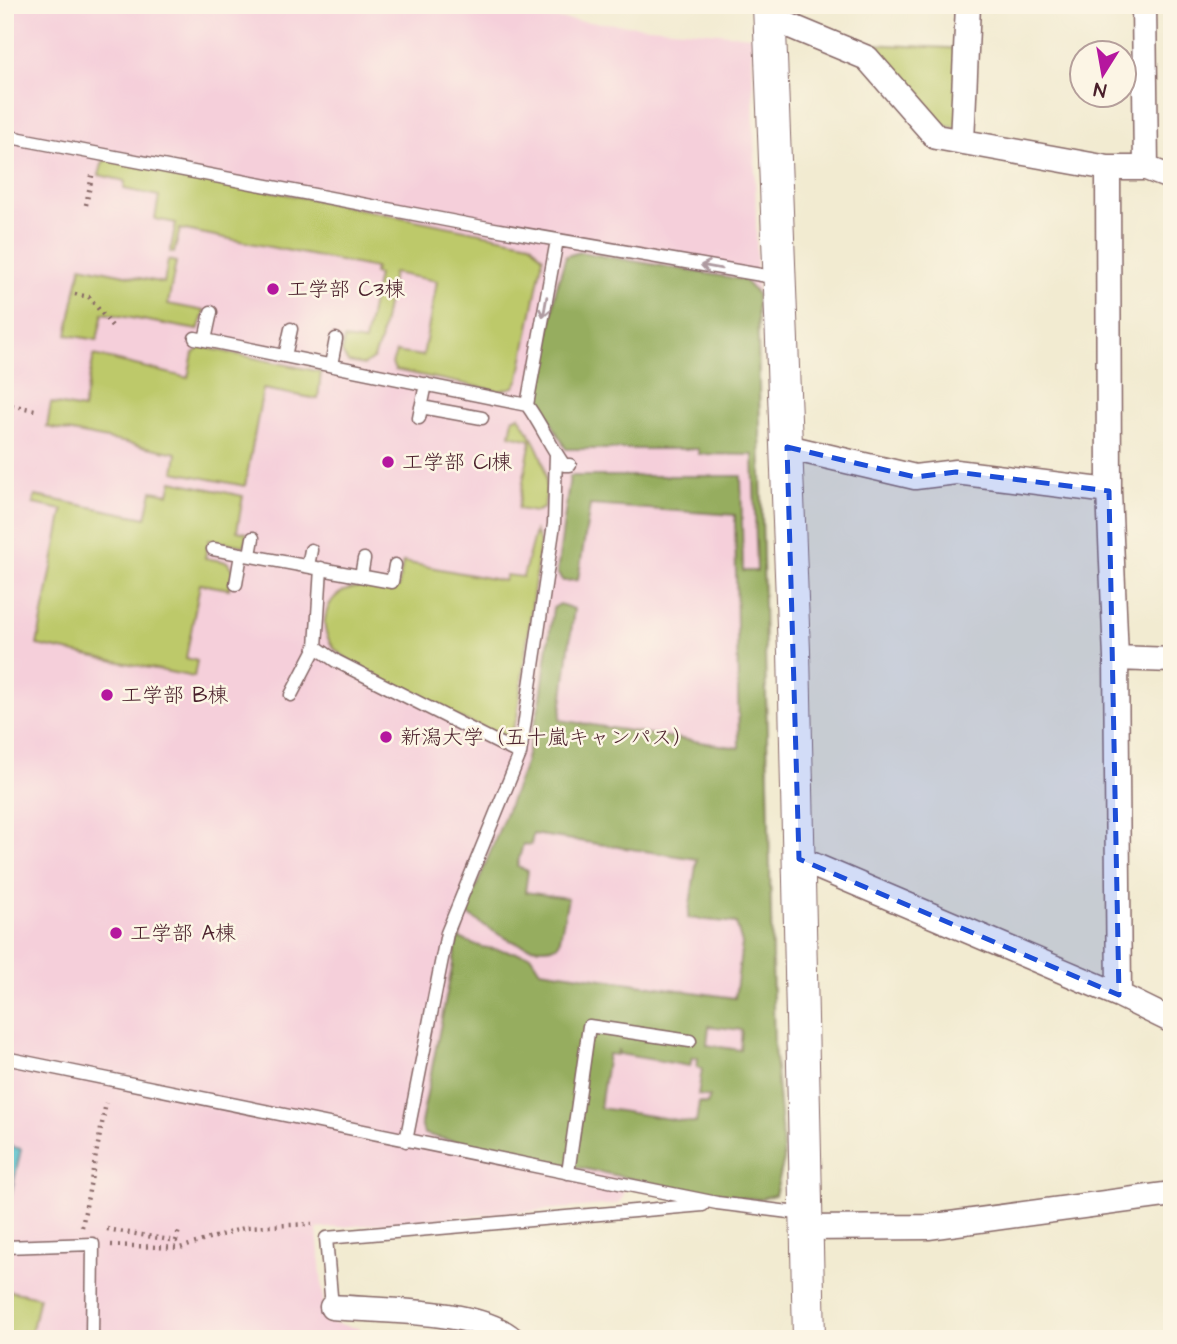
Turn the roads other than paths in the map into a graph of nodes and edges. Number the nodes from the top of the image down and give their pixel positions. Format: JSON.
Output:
{"nodes":[{"id":1,"x":968,"y":5,"type":"edge"},
{"id":2,"x":1144,"y":5,"type":"edge"},
{"id":3,"x":770,"y":12,"type":"edge"},
{"id":4,"x":5,"y":136,"type":"edge"},
{"id":5,"x":962,"y":142,"type":"junction"},
{"id":6,"x":1108,"y":168,"type":"junction"},
{"id":7,"x":1146,"y":168,"type":"junction"},
{"id":8,"x":1172,"y":178,"type":"edge"},
{"id":9,"x":557,"y":240,"type":"junction"},
{"id":10,"x":778,"y":278,"type":"junction"},
{"id":11,"x":211,"y":313,"type":"dead end"},
{"id":12,"x":291,"y":329,"type":"dead end"},
{"id":13,"x":336,"y":340,"type":"dead end"},
{"id":14,"x":285,"y":356,"type":"junction"},
{"id":15,"x":331,"y":365,"type":"junction"},
{"id":16,"x":426,"y":384,"type":"junction"},
{"id":17,"x":527,"y":405,"type":"junction"},
{"id":18,"x":482,"y":418,"type":"dead end"},
{"id":19,"x":787,"y":447,"type":"junction"},
{"id":20,"x":556,"y":454,"type":"junction"},
{"id":21,"x":570,"y":465,"type":"dead end"},
{"id":22,"x":1109,"y":491,"type":"junction"},
{"id":23,"x":253,"y":538,"type":"dead end"},
{"id":24,"x":213,"y":549,"type":"dead end"},
{"id":25,"x":311,"y":550,"type":"dead end"},
{"id":26,"x":246,"y":555,"type":"junction"},
{"id":27,"x":364,"y":559,"type":"dead end"},
{"id":28,"x":395,"y":565,"type":"dead end"},
{"id":29,"x":308,"y":566,"type":"junction"},
{"id":30,"x":321,"y":569,"type":"junction"},
{"id":31,"x":361,"y":576,"type":"junction"},
{"id":32,"x":236,"y":584,"type":"dead end"},
{"id":33,"x":316,"y":647,"type":"junction"},
{"id":34,"x":1116,"y":658,"type":"junction"},
{"id":35,"x":1172,"y":660,"type":"edge"},
{"id":36,"x":290,"y":695,"type":"dead end"},
{"id":37,"x":520,"y":754,"type":"junction"},
{"id":38,"x":799,"y":859,"type":"junction"},
{"id":39,"x":1119,"y":995,"type":"junction"},
{"id":40,"x":1172,"y":1021,"type":"edge"},
{"id":41,"x":690,"y":1041,"type":"dead end"},
{"id":42,"x":5,"y":1058,"type":"edge"},
{"id":43,"x":406,"y":1141,"type":"junction"},
{"id":44,"x":568,"y":1173,"type":"junction"},
{"id":45,"x":1172,"y":1194,"type":"edge"},
{"id":46,"x":717,"y":1203,"type":"junction"},
{"id":47,"x":808,"y":1221,"type":"junction"},
{"id":48,"x":5,"y":1247,"type":"edge"},
{"id":49,"x":332,"y":1307,"type":"joint"},
{"id":50,"x":443,"y":1328,"type":"edge"},
{"id":51,"x":92,"y":1339,"type":"edge"},
{"id":52,"x":512,"y":1339,"type":"edge"},
{"id":53,"x":809,"y":1339,"type":"edge"}],
"edges":[{"from":1,"to":5,"type":"street"},
{"from":2,"to":7,"type":"street"},
{"from":3,"to":5,"type":"street"},
{"from":3,"to":10,"type":"street"},
{"from":4,"to":9,"type":"lane"},
{"from":5,"to":6,"type":"street"},
{"from":6,"to":7,"type":"street"},
{"from":6,"to":22,"type":"street"},
{"from":7,"to":8,"type":"street"},
{"from":10,"to":9,"type":"lane","one_way":true},
{"from":9,"to":17,"type":"lane","one_way":true},
{"from":10,"to":19,"type":"street"},
{"from":11,"to":14,"type":"lane"},
{"from":12,"to":14,"type":"lane"},
{"from":13,"to":15,"type":"lane"},
{"from":14,"to":15,"type":"lane"},
{"from":15,"to":16,"type":"lane"},
{"from":16,"to":17,"type":"lane"},
{"from":16,"to":18,"type":"lane"},
{"from":17,"to":20,"type":"lane"},
{"from":19,"to":22,"type":"street"},
{"from":19,"to":38,"type":"street"},
{"from":20,"to":21,"type":"lane"},
{"from":20,"to":37,"type":"lane"},
{"from":22,"to":34,"type":"street"},
{"from":23,"to":26,"type":"lane"},
{"from":24,"to":26,"type":"lane"},
{"from":25,"to":29,"type":"lane"},
{"from":26,"to":29,"type":"lane"},
{"from":26,"to":32,"type":"lane"},
{"from":27,"to":31,"type":"lane"},
{"from":28,"to":31,"type":"lane"},
{"from":29,"to":30,"type":"lane"},
{"from":30,"to":31,"type":"lane"},
{"from":30,"to":33,"type":"lane"},
{"from":33,"to":36,"type":"lane"},
{"from":33,"to":37,"type":"lane"},
{"from":34,"to":35,"type":"street"},
{"from":34,"to":39,"type":"street"},
{"from":37,"to":43,"type":"lane"},
{"from":38,"to":39,"type":"street"},
{"from":38,"to":47,"type":"street"},
{"from":39,"to":40,"type":"street"},
{"from":41,"to":44,"type":"lane"},
{"from":42,"to":43,"type":"lane"},
{"from":43,"to":44,"type":"lane"},
{"from":44,"to":46,"type":"lane"},
{"from":45,"to":47,"type":"street"},
{"from":46,"to":47,"type":"lane"},
{"from":46,"to":49,"type":"lane"},
{"from":47,"to":53,"type":"street"},
{"from":48,"to":51,"type":"lane"},
{"from":49,"to":50,"type":"street"},
{"from":50,"to":52,"type":"street"}]}
